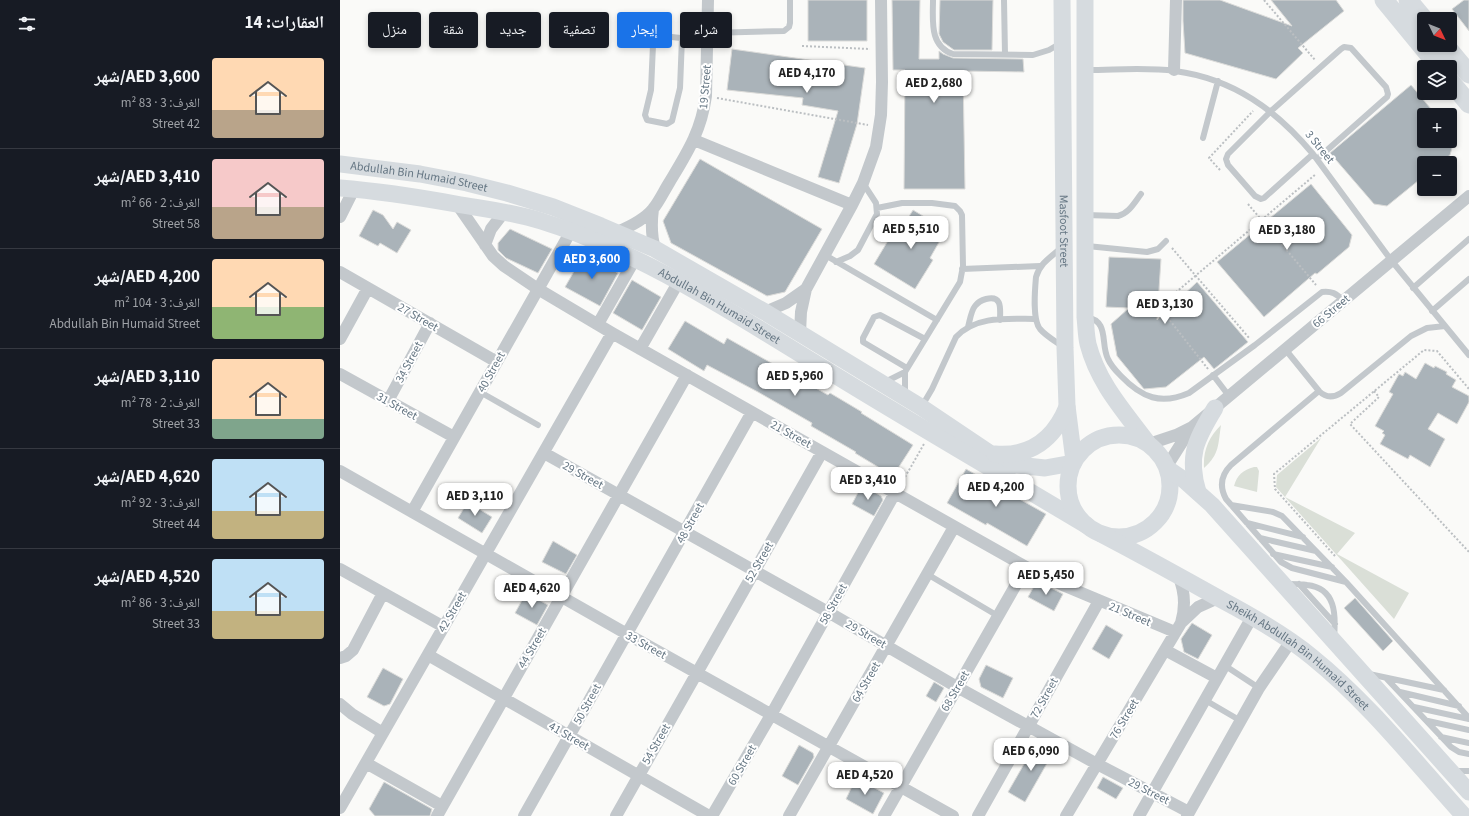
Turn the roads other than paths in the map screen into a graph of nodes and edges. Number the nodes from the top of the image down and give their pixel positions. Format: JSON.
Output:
{"nodes":[{"id":1,"x":708,"y":0,"type":"edge"},
{"id":2,"x":790,"y":0,"type":"edge"},
{"id":3,"x":881,"y":0,"type":"edge"},
{"id":4,"x":933,"y":0,"type":"edge"},
{"id":5,"x":1004,"y":0,"type":"edge"},
{"id":6,"x":1062,"y":0,"type":"edge"},
{"id":7,"x":1084,"y":0,"type":"edge"},
{"id":8,"x":1176,"y":0,"type":"edge"},
{"id":9,"x":1384,"y":0,"type":"edge"},
{"id":10,"x":1408,"y":0,"type":"edge"},
{"id":11,"x":708,"y":12,"type":"edge"},
{"id":12,"x":1418,"y":12,"type":"edge"},
{"id":13,"x":732,"y":35,"type":"edge"},
{"id":14,"x":682,"y":38,"type":"joint"},
{"id":15,"x":1062,"y":42,"type":"junction"},
{"id":16,"x":708,"y":48,"type":"edge"},
{"id":17,"x":1451,"y":52,"type":"edge"},
{"id":18,"x":1005,"y":54,"type":"junction"},
{"id":19,"x":1433,"y":60,"type":"edge"},
{"id":20,"x":1085,"y":70,"type":"junction"},
{"id":21,"x":1174,"y":70,"type":"junction"},
{"id":22,"x":1469,"y":74,"type":"edge"},
{"id":23,"x":1218,"y":81,"type":"junction"},
{"id":24,"x":1457,"y":89,"type":"edge"},
{"id":25,"x":1469,"y":104,"type":"edge"},
{"id":26,"x":1270,"y":111,"type":"junction"},
{"id":27,"x":1203,"y":138,"type":"dead end"},
{"id":28,"x":694,"y":140,"type":"junction"},
{"id":29,"x":1315,"y":157,"type":"junction"},
{"id":30,"x":340,"y":164,"type":"edge"},
{"id":31,"x":442,"y":177,"type":"junction"},
{"id":32,"x":863,"y":182,"type":"junction"},
{"id":33,"x":347,"y":188,"type":"edge"},
{"id":34,"x":1141,"y":194,"type":"dead end"},
{"id":35,"x":1469,"y":196,"type":"edge"},
{"id":36,"x":438,"y":201,"type":"junction"},
{"id":37,"x":457,"y":204,"type":"junction"},
{"id":38,"x":852,"y":204,"type":"junction"},
{"id":39,"x":877,"y":208,"type":"junction"},
{"id":40,"x":653,"y":210,"type":"junction"},
{"id":41,"x":504,"y":212,"type":"junction"},
{"id":42,"x":1085,"y":215,"type":"junction"},
{"id":43,"x":340,"y":218,"type":"edge"},
{"id":44,"x":571,"y":231,"type":"junction"},
{"id":45,"x":617,"y":232,"type":"junction"},
{"id":46,"x":1469,"y":239,"type":"edge"},
{"id":47,"x":1166,"y":241,"type":"road end"},
{"id":48,"x":485,"y":245,"type":"junction"},
{"id":49,"x":1064,"y":246,"type":"junction"},
{"id":50,"x":1085,"y":246,"type":"junction"},
{"id":51,"x":655,"y":249,"type":"junction"},
{"id":52,"x":824,"y":255,"type":"junction"},
{"id":53,"x":635,"y":259,"type":"junction"},
{"id":54,"x":1391,"y":260,"type":"junction"},
{"id":55,"x":836,"y":262,"type":"junction"},
{"id":56,"x":1040,"y":266,"type":"junction"},
{"id":57,"x":962,"y":269,"type":"junction"},
{"id":58,"x":340,"y":272,"type":"edge"},
{"id":59,"x":1469,"y":279,"type":"edge"},
{"id":60,"x":679,"y":281,"type":"junction"},
{"id":61,"x":368,"y":288,"type":"junction"},
{"id":62,"x":1413,"y":288,"type":"junction"},
{"id":63,"x":538,"y":289,"type":"junction"},
{"id":64,"x":806,"y":289,"type":"junction"},
{"id":65,"x":1343,"y":301,"type":"junction"},
{"id":66,"x":1432,"y":310,"type":"junction"},
{"id":67,"x":765,"y":312,"type":"junction"},
{"id":68,"x":1085,"y":317,"type":"junction"},
{"id":69,"x":1036,"y":319,"type":"junction"},
{"id":70,"x":937,"y":320,"type":"junction"},
{"id":71,"x":1000,"y":320,"type":"junction"},
{"id":72,"x":430,"y":323,"type":"junction"},
{"id":73,"x":598,"y":324,"type":"junction"},
{"id":74,"x":1445,"y":326,"type":"junction"},
{"id":75,"x":968,"y":327,"type":"junction"},
{"id":76,"x":612,"y":333,"type":"junction"},
{"id":77,"x":800,"y":333,"type":"junction"},
{"id":78,"x":340,"y":339,"type":"edge"},
{"id":79,"x":925,"y":339,"type":"junction"},
{"id":80,"x":1065,"y":348,"type":"junction"},
{"id":81,"x":640,"y":349,"type":"junction"},
{"id":82,"x":1285,"y":349,"type":"junction"},
{"id":83,"x":1469,"y":355,"type":"edge"},
{"id":84,"x":497,"y":362,"type":"junction"},
{"id":85,"x":906,"y":370,"type":"junction"},
{"id":86,"x":340,"y":374,"type":"edge"},
{"id":87,"x":687,"y":375,"type":"junction"},
{"id":88,"x":1213,"y":375,"type":"junction"},
{"id":89,"x":882,"y":383,"type":"junction"},
{"id":90,"x":1319,"y":391,"type":"junction"},
{"id":91,"x":480,"y":392,"type":"junction"},
{"id":92,"x":1229,"y":396,"type":"junction"},
{"id":93,"x":905,"y":397,"type":"junction"},
{"id":94,"x":388,"y":401,"type":"junction"},
{"id":95,"x":1067,"y":406,"type":"junction"},
{"id":96,"x":921,"y":407,"type":"junction"},
{"id":97,"x":1215,"y":408,"type":"junction"},
{"id":98,"x":752,"y":412,"type":"junction"},
{"id":99,"x":538,"y":425,"type":"dead end"},
{"id":100,"x":1192,"y":427,"type":"junction"},
{"id":101,"x":454,"y":437,"type":"junction"},
{"id":102,"x":1148,"y":443,"type":"junction"},
{"id":103,"x":822,"y":452,"type":"junction"},
{"id":104,"x":544,"y":453,"type":"junction"},
{"id":105,"x":991,"y":454,"type":"junction"},
{"id":106,"x":1074,"y":462,"type":"junction"},
{"id":107,"x":1168,"y":467,"type":"junction"},
{"id":108,"x":340,"y":471,"type":"edge"},
{"id":109,"x":1198,"y":492,"type":"junction"},
{"id":110,"x":895,"y":493,"type":"junction"},
{"id":111,"x":619,"y":495,"type":"junction"},
{"id":112,"x":1231,"y":505,"type":"junction"},
{"id":113,"x":412,"y":512,"type":"junction"},
{"id":114,"x":1247,"y":523,"type":"junction"},
{"id":115,"x":1086,"y":525,"type":"junction"},
{"id":116,"x":954,"y":527,"type":"junction"},
{"id":117,"x":685,"y":532,"type":"junction"},
{"id":118,"x":1101,"y":534,"type":"junction"},
{"id":119,"x":1303,"y":537,"type":"junction"},
{"id":120,"x":1260,"y":538,"type":"junction"},
{"id":121,"x":1316,"y":551,"type":"junction"},
{"id":122,"x":486,"y":554,"type":"junction"},
{"id":123,"x":1273,"y":554,"type":"junction"},
{"id":124,"x":1026,"y":567,"type":"junction"},
{"id":125,"x":1332,"y":567,"type":"junction"},
{"id":126,"x":340,"y":569,"type":"edge"},
{"id":127,"x":754,"y":571,"type":"junction"},
{"id":128,"x":927,"y":574,"type":"junction"},
{"id":129,"x":1178,"y":575,"type":"junction"},
{"id":130,"x":1346,"y":582,"type":"junction"},
{"id":131,"x":1282,"y":584,"type":"junction"},
{"id":132,"x":1299,"y":584,"type":"junction"},
{"id":133,"x":383,"y":593,"type":"junction"},
{"id":134,"x":561,"y":597,"type":"junction"},
{"id":135,"x":1218,"y":598,"type":"junction"},
{"id":136,"x":1099,"y":601,"type":"junction"},
{"id":137,"x":828,"y":612,"type":"junction"},
{"id":138,"x":998,"y":616,"type":"junction"},
{"id":139,"x":1252,"y":617,"type":"junction"},
{"id":140,"x":444,"y":627,"type":"junction"},
{"id":141,"x":1178,"y":628,"type":"junction"},
{"id":142,"x":1335,"y":633,"type":"junction"},
{"id":143,"x":627,"y":634,"type":"junction"},
{"id":144,"x":1291,"y":641,"type":"junction"},
{"id":145,"x":886,"y":646,"type":"junction"},
{"id":146,"x":1165,"y":650,"type":"junction"},
{"id":147,"x":428,"y":655,"type":"junction"},
{"id":148,"x":340,"y":658,"type":"edge"},
{"id":149,"x":1224,"y":665,"type":"junction"},
{"id":150,"x":696,"y":673,"type":"junction"},
{"id":151,"x":1363,"y":673,"type":"junction"},
{"id":152,"x":1217,"y":678,"type":"junction"},
{"id":153,"x":1386,"y":678,"type":"junction"},
{"id":154,"x":957,"y":687,"type":"junction"},
{"id":155,"x":1260,"y":688,"type":"junction"},
{"id":156,"x":1444,"y":690,"type":"junction"},
{"id":157,"x":1400,"y":692,"type":"junction"},
{"id":158,"x":503,"y":698,"type":"junction"},
{"id":159,"x":1205,"y":700,"type":"junction"},
{"id":160,"x":1458,"y":706,"type":"junction"},
{"id":161,"x":1413,"y":707,"type":"junction"},
{"id":162,"x":341,"y":708,"type":"edge"},
{"id":163,"x":771,"y":715,"type":"junction"},
{"id":164,"x":1469,"y":719,"type":"edge"},
{"id":165,"x":1241,"y":721,"type":"junction"},
{"id":166,"x":1427,"y":721,"type":"junction"},
{"id":167,"x":1028,"y":726,"type":"junction"},
{"id":168,"x":1469,"y":730,"type":"edge"},
{"id":169,"x":383,"y":733,"type":"junction"},
{"id":170,"x":569,"y":736,"type":"junction"},
{"id":171,"x":1441,"y":736,"type":"junction"},
{"id":172,"x":1469,"y":743,"type":"edge"},
{"id":173,"x":829,"y":747,"type":"junction"},
{"id":174,"x":1469,"y":754,"type":"edge"},
{"id":175,"x":366,"y":763,"type":"junction"},
{"id":176,"x":1097,"y":764,"type":"junction"},
{"id":177,"x":1450,"y":771,"type":"junction"},
{"id":178,"x":1469,"y":771,"type":"edge"},
{"id":179,"x":638,"y":775,"type":"junction"},
{"id":180,"x":1435,"y":784,"type":"junction"},
{"id":181,"x":901,"y":787,"type":"junction"},
{"id":182,"x":1469,"y":792,"type":"edge"},
{"id":183,"x":1152,"y":793,"type":"junction"},
{"id":184,"x":340,"y":808,"type":"edge"},
{"id":185,"x":439,"y":813,"type":"edge"},
{"id":186,"x":1188,"y":814,"type":"edge"},
{"id":187,"x":524,"y":816,"type":"edge"},
{"id":188,"x":616,"y":816,"type":"edge"},
{"id":189,"x":711,"y":816,"type":"edge"},
{"id":190,"x":789,"y":816,"type":"edge"},
{"id":191,"x":884,"y":816,"type":"edge"},
{"id":192,"x":953,"y":816,"type":"edge"},
{"id":193,"x":978,"y":816,"type":"edge"},
{"id":194,"x":1066,"y":816,"type":"edge"},
{"id":195,"x":1139,"y":816,"type":"edge"},
{"id":196,"x":1464,"y":816,"type":"edge"}],
"edges":[{"from":1,"to":11,"type":"street","name":"19 Street"},
{"from":2,"to":13,"type":"lane"},
{"from":3,"to":32,"type":"street"},
{"from":4,"to":18,"type":"lane"},
{"from":5,"to":18,"type":"lane"},
{"from":6,"to":15,"type":"street","name":"Masfoot Street"},
{"from":7,"to":20,"type":"street","name":"Masfoot Street"},
{"from":8,"to":21,"type":"street"},
{"from":9,"to":19,"type":"main road"},
{"from":10,"to":12,"type":"main road"},
{"from":14,"to":14,"type":"lane"},
{"from":15,"to":18,"type":"lane"},
{"from":15,"to":49,"type":"street","name":"Masfoot Street"},
{"from":16,"to":28,"type":"street","name":"19 Street"},
{"from":17,"to":22,"type":"main road"},
{"from":20,"to":21,"type":"lane","name":"3 Street"},
{"from":20,"to":42,"type":"street","name":"Masfoot Street"},
{"from":21,"to":23,"type":"lane","name":"3 Street"},
{"from":23,"to":26,"type":"lane","name":"3 Street"},
{"from":23,"to":27,"type":"lane"},
{"from":24,"to":25,"type":"main road"},
{"from":26,"to":29,"type":"lane","name":"3 Street"},
{"from":26,"to":29,"type":"lane"},
{"from":26,"to":29,"type":"lane"},
{"from":28,"to":38,"type":"street"},
{"from":28,"to":40,"type":"street","name":"19 Street"},
{"from":29,"to":54,"type":"lane","name":"3 Street"},
{"from":30,"to":31,"type":"street","name":"Abdullah Bin Humaid Street"},
{"from":31,"to":36,"type":"street"},
{"from":31,"to":45,"type":"street","name":"Abdullah Bin Humaid Street"},
{"from":32,"to":38,"type":"street"},
{"from":32,"to":39,"type":"lane"},
{"from":33,"to":36,"type":"street","name":"Abdullah Bin Humaid Street"},
{"from":33,"to":43,"type":"street"},
{"from":34,"to":42,"type":"lane"},
{"from":35,"to":54,"type":"street","name":"66 Street"},
{"from":36,"to":37,"type":"street","name":"Abdullah Bin Humaid Street"},
{"from":37,"to":41,"type":"street","name":"Abdullah Bin Humaid Street"},
{"from":37,"to":48,"type":"street","name":"21 Street"},
{"from":38,"to":52,"type":"street"},
{"from":39,"to":55,"type":"lane"},
{"from":39,"to":57,"type":"lane"},
{"from":40,"to":45,"type":"street","name":"19 Street"},
{"from":40,"to":51,"type":"street","name":"19 Street"},
{"from":41,"to":44,"type":"street","name":"Abdullah Bin Humaid Street"},
{"from":41,"to":48,"type":"street"},
{"from":42,"to":50,"type":"street","name":"Masfoot Street"},
{"from":44,"to":53,"type":"street","name":"Abdullah Bin Humaid Street"},
{"from":44,"to":63,"type":"street","name":"40 Street"},
{"from":45,"to":51,"type":"street","name":"Abdullah Bin Humaid Street"},
{"from":46,"to":62,"type":"lane"},
{"from":47,"to":50,"type":"lane"},
{"from":48,"to":63,"type":"street","name":"21 Street"},
{"from":49,"to":56,"type":"lane"},
{"from":49,"to":80,"type":"street","name":"Masfoot Street"},
{"from":50,"to":68,"type":"street","name":"Masfoot Street"},
{"from":51,"to":67,"type":"street","name":"Abdullah Bin Humaid Street"},
{"from":52,"to":55,"type":"lane"},
{"from":52,"to":64,"type":"street"},
{"from":53,"to":60,"type":"street","name":"Abdullah Bin Humaid Street"},
{"from":53,"to":73,"type":"street"},
{"from":54,"to":62,"type":"lane","name":"3 Street"},
{"from":54,"to":65,"type":"street","name":"66 Street"},
{"from":55,"to":70,"type":"lane"},
{"from":56,"to":57,"type":"lane"},
{"from":56,"to":69,"type":"lane"},
{"from":57,"to":70,"type":"lane"},
{"from":58,"to":61,"type":"street","name":"27 Street"},
{"from":59,"to":66,"type":"lane"},
{"from":60,"to":81,"type":"street"},
{"from":60,"to":115,"type":"street","name":"Abdullah Bin Humaid Street"},
{"from":61,"to":72,"type":"street","name":"27 Street"},
{"from":61,"to":78,"type":"street"},
{"from":62,"to":66,"type":"lane","name":"3 Street"},
{"from":63,"to":73,"type":"street","name":"21 Street"},
{"from":63,"to":84,"type":"street","name":"40 Street"},
{"from":64,"to":67,"type":"street"},
{"from":64,"to":77,"type":"street"},
{"from":65,"to":82,"type":"street","name":"66 Street"},
{"from":65,"to":88,"type":"lane"},
{"from":66,"to":74,"type":"lane","name":"3 Street"},
{"from":67,"to":77,"type":"street","name":"Abdullah Bin Humaid Street"},
{"from":68,"to":88,"type":"lane"},
{"from":68,"to":102,"type":"street","name":"Masfoot Street"},
{"from":69,"to":71,"type":"lane"},
{"from":69,"to":80,"type":"lane"},
{"from":70,"to":79,"type":"lane"},
{"from":71,"to":75,"type":"lane"},
{"from":71,"to":75,"type":"lane"},
{"from":72,"to":84,"type":"street","name":"27 Street"},
{"from":72,"to":94,"type":"street","name":"34 Street"},
{"from":73,"to":76,"type":"street","name":"21 Street"},
{"from":74,"to":83,"type":"lane","name":"3 Street"},
{"from":74,"to":90,"type":"lane"},
{"from":75,"to":96,"type":"lane"},
{"from":76,"to":81,"type":"street","name":"21 Street"},
{"from":76,"to":104,"type":"street","name":"42 Street"},
{"from":77,"to":89,"type":"street","name":"Abdullah Bin Humaid Street"},
{"from":79,"to":85,"type":"lane"},
{"from":79,"to":85,"type":"lane"},
{"from":80,"to":95,"type":"street","name":"Masfoot Street"},
{"from":81,"to":87,"type":"street","name":"21 Street"},
{"from":82,"to":90,"type":"lane"},
{"from":82,"to":92,"type":"street","name":"66 Street"},
{"from":84,"to":91,"type":"street","name":"40 Street"},
{"from":85,"to":89,"type":"lane"},
{"from":85,"to":93,"type":"lane"},
{"from":86,"to":94,"type":"street","name":"31 Street"},
{"from":87,"to":98,"type":"street","name":"21 Street"},
{"from":87,"to":111,"type":"street","name":"44 Street"},
{"from":88,"to":92,"type":"lane"},
{"from":89,"to":93,"type":"street","name":"Abdullah Bin Humaid Street"},
{"from":90,"to":112,"type":"lane"},
{"from":91,"to":99,"type":"lane"},
{"from":91,"to":101,"type":"street","name":"40 Street"},
{"from":92,"to":97,"type":"street","name":"66 Street"},
{"from":93,"to":96,"type":"street","name":"Abdullah Bin Humaid Street"},
{"from":94,"to":101,"type":"street","name":"31 Street"},
{"from":95,"to":105,"type":"street"},
{"from":95,"to":106,"type":"street","name":"Masfoot Street"},
{"from":96,"to":105,"type":"street","name":"Abdullah Bin Humaid Street"},
{"from":97,"to":100,"type":"street","name":"66 Street"},
{"from":97,"to":109,"type":"street"},
{"from":98,"to":103,"type":"street","name":"21 Street"},
{"from":98,"to":117,"type":"street","name":"48 Street"},
{"from":100,"to":102,"type":"street","name":"66 Street"},
{"from":100,"to":107,"type":"street","name":"66 Street"},
{"from":101,"to":113,"type":"street","name":"40 Street"},
{"from":102,"to":106,"type":"street"},
{"from":102,"to":107,"type":"street"},
{"from":103,"to":110,"type":"street","name":"21 Street"},
{"from":103,"to":127,"type":"street","name":"52 Street"},
{"from":104,"to":111,"type":"street","name":"29 Street"},
{"from":104,"to":122,"type":"street","name":"42 Street"},
{"from":105,"to":106,"type":"street","name":"Abdullah Bin Humaid Street"},
{"from":106,"to":115,"type":"street"},
{"from":107,"to":109,"type":"street","name":"Sheikh Abdullah Bin Humaid Street"},
{"from":107,"to":118,"type":"street"},
{"from":108,"to":113,"type":"street","name":"33 Street"},
{"from":109,"to":131,"type":"street","name":"Sheikh Abdullah Bin Humaid Street"},
{"from":110,"to":116,"type":"street","name":"21 Street"},
{"from":110,"to":137,"type":"street","name":"58 Street"},
{"from":111,"to":117,"type":"street","name":"29 Street"},
{"from":111,"to":134,"type":"street","name":"44 Street"},
{"from":112,"to":114,"type":"lane"},
{"from":112,"to":119,"type":"lane"},
{"from":113,"to":122,"type":"street","name":"33 Street"},
{"from":114,"to":119,"type":"lane"},
{"from":114,"to":120,"type":"lane"},
{"from":115,"to":118,"type":"street"},
{"from":116,"to":124,"type":"street","name":"21 Street"},
{"from":116,"to":128,"type":"street","name":"64 Street"},
{"from":117,"to":127,"type":"street","name":"29 Street"},
{"from":117,"to":143,"type":"street","name":"48 Street"},
{"from":118,"to":129,"type":"street","name":"Sheikh Abdullah Bin Humaid Street"},
{"from":119,"to":121,"type":"lane"},
{"from":120,"to":121,"type":"lane"},
{"from":120,"to":123,"type":"lane"},
{"from":121,"to":125,"type":"lane"},
{"from":122,"to":134,"type":"street","name":"33 Street"},
{"from":122,"to":140,"type":"street","name":"42 Street"},
{"from":123,"to":125,"type":"lane"},
{"from":123,"to":130,"type":"lane"},
{"from":124,"to":136,"type":"street","name":"21 Street"},
{"from":124,"to":138,"type":"street","name":"68 Street"},
{"from":125,"to":130,"type":"lane"},
{"from":126,"to":133,"type":"street"},
{"from":127,"to":137,"type":"street","name":"29 Street"},
{"from":127,"to":150,"type":"street","name":"52 Street"},
{"from":128,"to":138,"type":"lane"},
{"from":128,"to":145,"type":"street","name":"64 Street"},
{"from":129,"to":135,"type":"street","name":"Sheikh Abdullah Bin Humaid Street"},
{"from":129,"to":141,"type":"street","name":"76 Street"},
{"from":130,"to":156,"type":"lane"},
{"from":131,"to":132,"type":"lane"},
{"from":131,"to":142,"type":"street","name":"Sheikh Abdullah Bin Humaid Street"},
{"from":132,"to":142,"type":"lane"},
{"from":132,"to":142,"type":"lane"},
{"from":133,"to":140,"type":"street"},
{"from":133,"to":148,"type":"street"},
{"from":134,"to":143,"type":"street","name":"33 Street"},
{"from":134,"to":158,"type":"street","name":"44 Street"},
{"from":135,"to":139,"type":"street","name":"Sheikh Abdullah Bin Humaid Street"},
{"from":135,"to":141,"type":"street","name":"76 Street"},
{"from":136,"to":141,"type":"street","name":"21 Street"},
{"from":136,"to":167,"type":"street","name":"72 Street"},
{"from":137,"to":145,"type":"street","name":"29 Street"},
{"from":137,"to":163,"type":"street","name":"58 Street"},
{"from":138,"to":154,"type":"street","name":"68 Street"},
{"from":139,"to":144,"type":"street","name":"Sheikh Abdullah Bin Humaid Street"},
{"from":139,"to":149,"type":"street"},
{"from":140,"to":147,"type":"street","name":"42 Street"},
{"from":141,"to":146,"type":"street","name":"76 Street"},
{"from":142,"to":151,"type":"street","name":"Sheikh Abdullah Bin Humaid Street"},
{"from":143,"to":150,"type":"street","name":"33 Street"},
{"from":143,"to":170,"type":"street","name":"50 Street"},
{"from":144,"to":155,"type":"street"},
{"from":144,"to":180,"type":"street","name":"Sheikh Abdullah Bin Humaid Street"},
{"from":145,"to":154,"type":"street","name":"29 Street"},
{"from":145,"to":173,"type":"street","name":"64 Street"},
{"from":146,"to":152,"type":"street"},
{"from":146,"to":176,"type":"street","name":"76 Street"},
{"from":147,"to":158,"type":"street","name":"41 Street"},
{"from":147,"to":169,"type":"street","name":"42 Street"},
{"from":149,"to":152,"type":"street"},
{"from":149,"to":155,"type":"lane"},
{"from":150,"to":163,"type":"street","name":"33 Street"},
{"from":150,"to":179,"type":"street","name":"54 Street"},
{"from":151,"to":153,"type":"lane"},
{"from":151,"to":177,"type":"street","name":"Sheikh Abdullah Bin Humaid Street"},
{"from":152,"to":159,"type":"street"},
{"from":153,"to":156,"type":"lane"},
{"from":153,"to":157,"type":"lane"},
{"from":154,"to":167,"type":"street","name":"29 Street"},
{"from":154,"to":181,"type":"street","name":"68 Street"},
{"from":155,"to":165,"type":"street"},
{"from":156,"to":160,"type":"lane"},
{"from":157,"to":160,"type":"lane"},
{"from":157,"to":161,"type":"lane"},
{"from":158,"to":170,"type":"street","name":"41 Street"},
{"from":158,"to":185,"type":"street","name":"44 Street"},
{"from":159,"to":165,"type":"lane"},
{"from":159,"to":183,"type":"street"},
{"from":160,"to":164,"type":"lane"},
{"from":161,"to":164,"type":"lane"},
{"from":161,"to":166,"type":"lane"},
{"from":162,"to":169,"type":"street"},
{"from":163,"to":173,"type":"street","name":"33 Street"},
{"from":163,"to":189,"type":"street","name":"60 Street"},
{"from":165,"to":186,"type":"street"},
{"from":166,"to":168,"type":"lane"},
{"from":166,"to":171,"type":"lane"},
{"from":167,"to":176,"type":"street","name":"29 Street"},
{"from":167,"to":193,"type":"street","name":"72 Street"},
{"from":169,"to":175,"type":"street","name":"42 Street"},
{"from":170,"to":179,"type":"street","name":"41 Street"},
{"from":170,"to":187,"type":"street","name":"50 Street"},
{"from":171,"to":172,"type":"lane"},
{"from":171,"to":174,"type":"lane"},
{"from":173,"to":181,"type":"street","name":"33 Street"},
{"from":173,"to":190,"type":"street","name":"64 Street"},
{"from":175,"to":184,"type":"street","name":"42 Street"},
{"from":175,"to":185,"type":"street"},
{"from":176,"to":183,"type":"street","name":"29 Street"},
{"from":176,"to":194,"type":"street","name":"76 Street"},
{"from":177,"to":178,"type":"lane"},
{"from":177,"to":180,"type":"street"},
{"from":177,"to":182,"type":"street","name":"Sheikh Abdullah Bin Humaid Street"},
{"from":179,"to":188,"type":"street","name":"54 Street"},
{"from":179,"to":189,"type":"street","name":"41 Street"},
{"from":180,"to":196,"type":"street","name":"Sheikh Abdullah Bin Humaid Street"},
{"from":181,"to":191,"type":"street","name":"68 Street"},
{"from":181,"to":192,"type":"street","name":"33 Street"},
{"from":183,"to":186,"type":"street","name":"29 Street"},
{"from":183,"to":195,"type":"street"}]}
